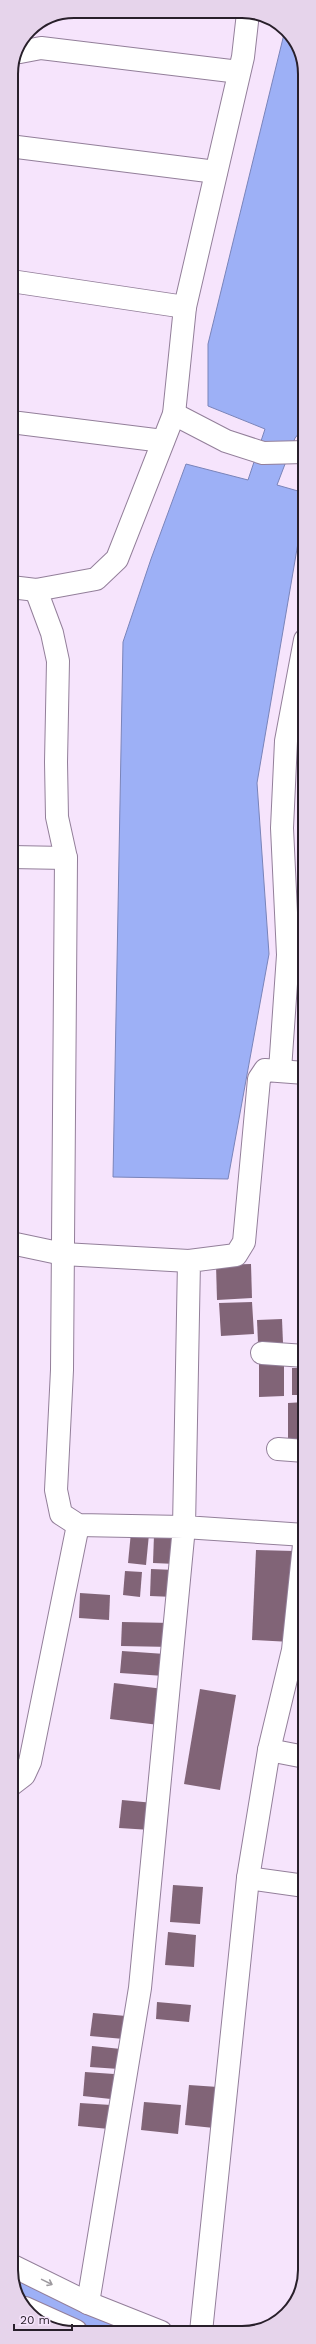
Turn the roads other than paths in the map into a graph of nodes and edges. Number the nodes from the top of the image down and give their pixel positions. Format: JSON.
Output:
{"nodes":[{"id":1,"x":247,"y":18,"type":"edge"},
{"id":2,"x":23,"y":51,"type":"edge"},
{"id":3,"x":239,"y":72,"type":"junction"},
{"id":4,"x":18,"y":147,"type":"edge"},
{"id":5,"x":216,"y":172,"type":"junction"},
{"id":6,"x":18,"y":282,"type":"edge"},
{"id":7,"x":186,"y":307,"type":"junction"},
{"id":8,"x":174,"y":414,"type":"junction"},
{"id":9,"x":18,"y":423,"type":"edge"},
{"id":10,"x":163,"y":441,"type":"junction"},
{"id":11,"x":298,"y":452,"type":"edge"},
{"id":12,"x":18,"y":588,"type":"edge"},
{"id":13,"x":36,"y":590,"type":"junction"},
{"id":14,"x":298,"y":677,"type":"edge"},
{"id":15,"x":18,"y":857,"type":"edge"},
{"id":16,"x":66,"y":858,"type":"junction"},
{"id":17,"x":280,"y":1070,"type":"junction"},
{"id":18,"x":298,"y":1072,"type":"edge"},
{"id":19,"x":18,"y":1245,"type":"edge"},
{"id":20,"x":63,"y":1254,"type":"junction"},
{"id":21,"x":189,"y":1261,"type":"junction"},
{"id":22,"x":262,"y":1353,"type":"dead end"},
{"id":23,"x":298,"y":1356,"type":"edge"},
{"id":24,"x":278,"y":1449,"type":"dead end"},
{"id":25,"x":298,"y":1450,"type":"edge"},
{"id":26,"x":78,"y":1525,"type":"junction"},
{"id":27,"x":184,"y":1527,"type":"junction"},
{"id":28,"x":298,"y":1535,"type":"edge"},
{"id":29,"x":298,"y":1602,"type":"edge"},
{"id":30,"x":269,"y":1750,"type":"junction"},
{"id":31,"x":298,"y":1756,"type":"edge"},
{"id":32,"x":18,"y":1779,"type":"edge"},
{"id":33,"x":248,"y":1878,"type":"junction"},
{"id":34,"x":298,"y":1885,"type":"edge"},
{"id":35,"x":18,"y":2268,"type":"edge"},
{"id":36,"x":88,"y":2303,"type":"junction"},
{"id":37,"x":146,"y":2326,"type":"edge"},
{"id":38,"x":202,"y":2326,"type":"edge"}],
"edges":[{"from":1,"to":3,"type":"street"},
{"from":2,"to":3,"type":"street"},
{"from":3,"to":5,"type":"street"},
{"from":4,"to":5,"type":"street"},
{"from":5,"to":7,"type":"street"},
{"from":6,"to":7,"type":"street"},
{"from":7,"to":8,"type":"street"},
{"from":8,"to":10,"type":"street"},
{"from":8,"to":11,"type":"street"},
{"from":9,"to":10,"type":"street"},
{"from":10,"to":13,"type":"street"},
{"from":12,"to":13,"type":"street"},
{"from":13,"to":16,"type":"street"},
{"from":14,"to":17,"type":"street"},
{"from":15,"to":16,"type":"street"},
{"from":16,"to":20,"type":"street"},
{"from":17,"to":18,"type":"street"},
{"from":17,"to":21,"type":"street"},
{"from":19,"to":20,"type":"street"},
{"from":20,"to":21,"type":"street"},
{"from":20,"to":26,"type":"street"},
{"from":21,"to":27,"type":"street"},
{"from":22,"to":23,"type":"street"},
{"from":24,"to":25,"type":"street"},
{"from":26,"to":27,"type":"street"},
{"from":26,"to":32,"type":"street"},
{"from":27,"to":28,"type":"street"},
{"from":27,"to":36,"type":"street"},
{"from":29,"to":30,"type":"street"},
{"from":30,"to":31,"type":"street"},
{"from":30,"to":33,"type":"street"},
{"from":33,"to":34,"type":"street"},
{"from":33,"to":38,"type":"street"},
{"from":35,"to":36,"type":"street","one_way":true},
{"from":36,"to":37,"type":"street"}]}
